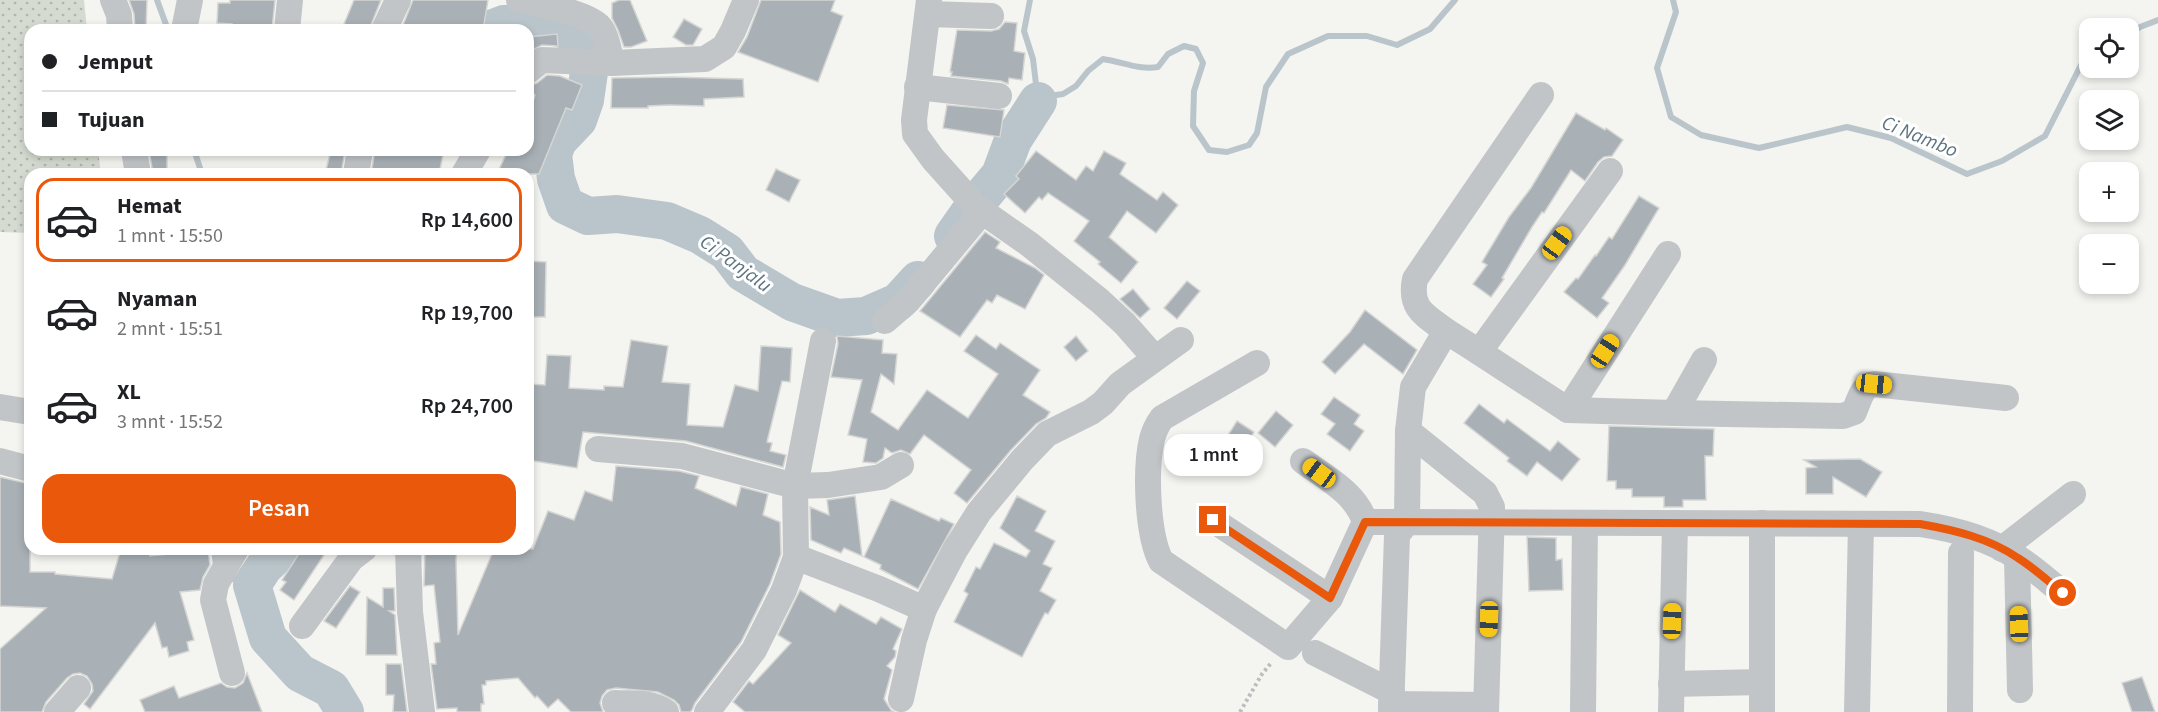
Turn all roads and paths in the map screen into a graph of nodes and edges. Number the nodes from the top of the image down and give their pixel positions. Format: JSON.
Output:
{"nodes":[{"id":1,"x":113,"y":0,"type":"edge"},
{"id":2,"x":190,"y":0,"type":"edge"},
{"id":3,"x":290,"y":0,"type":"edge"},
{"id":4,"x":398,"y":0,"type":"edge"},
{"id":5,"x":519,"y":0,"type":"edge"},
{"id":6,"x":746,"y":0,"type":"edge"},
{"id":7,"x":929,"y":7,"type":"edge"},
{"id":8,"x":991,"y":16,"type":"dead end"},
{"id":9,"x":120,"y":24,"type":"edge"},
{"id":10,"x":185,"y":24,"type":"edge"},
{"id":11,"x":288,"y":24,"type":"edge"},
{"id":12,"x":387,"y":24,"type":"edge"},
{"id":13,"x":610,"y":63,"type":"junction"},
{"id":14,"x":534,"y":66,"type":"edge"},
{"id":15,"x":917,"y":87,"type":"junction"},
{"id":16,"x":1541,"y":95,"type":"dead end"},
{"id":17,"x":999,"y":96,"type":"dead end"},
{"id":18,"x":1610,"y":171,"type":"dead end"},
{"id":19,"x":979,"y":210,"type":"junction"},
{"id":20,"x":1668,"y":254,"type":"dead end"},
{"id":21,"x":885,"y":321,"type":"dead end"},
{"id":22,"x":1446,"y":331,"type":"junction"},
{"id":23,"x":1180,"y":340,"type":"dead end"},
{"id":24,"x":823,"y":341,"type":"dead end"},
{"id":25,"x":1479,"y":352,"type":"junction"},
{"id":26,"x":1154,"y":357,"type":"junction"},
{"id":27,"x":1704,"y":360,"type":"dead end"},
{"id":28,"x":1257,"y":363,"type":"dead end"},
{"id":29,"x":2006,"y":398,"type":"dead end"},
{"id":30,"x":0,"y":407,"type":"edge"},
{"id":31,"x":1568,"y":410,"type":"junction"},
{"id":32,"x":24,"y":411,"type":"edge"},
{"id":33,"x":1674,"y":413,"type":"junction"},
{"id":34,"x":1407,"y":431,"type":"junction"},
{"id":35,"x":598,"y":449,"type":"dead end"},
{"id":36,"x":0,"y":461,"type":"edge"},
{"id":37,"x":1303,"y":461,"type":"dead end"},
{"id":38,"x":901,"y":465,"type":"dead end"},
{"id":39,"x":24,"y":467,"type":"edge"},
{"id":40,"x":795,"y":486,"type":"junction"},
{"id":41,"x":2073,"y":494,"type":"dead end"},
{"id":42,"x":1213,"y":520,"type":"dead end"},
{"id":43,"x":1365,"y":522,"type":"junction"},
{"id":44,"x":1407,"y":522,"type":"junction"},
{"id":45,"x":1492,"y":522,"type":"junction"},
{"id":46,"x":1585,"y":523,"type":"junction"},
{"id":47,"x":1674,"y":523,"type":"junction"},
{"id":48,"x":1762,"y":523,"type":"junction"},
{"id":49,"x":1861,"y":524,"type":"junction"},
{"id":50,"x":1961,"y":553,"type":"dead end"},
{"id":51,"x":2010,"y":553,"type":"junction"},
{"id":52,"x":233,"y":555,"type":"edge"},
{"id":53,"x":357,"y":555,"type":"edge"},
{"id":54,"x":408,"y":555,"type":"edge"},
{"id":55,"x":796,"y":557,"type":"junction"},
{"id":56,"x":2063,"y":593,"type":"dead end"},
{"id":57,"x":1330,"y":598,"type":"junction"},
{"id":58,"x":924,"y":609,"type":"junction"},
{"id":59,"x":302,"y":626,"type":"dead end"},
{"id":60,"x":1288,"y":647,"type":"junction"},
{"id":61,"x":1315,"y":653,"type":"dead end"},
{"id":62,"x":232,"y":673,"type":"dead end"},
{"id":63,"x":1762,"y":682,"type":"junction"},
{"id":64,"x":1671,"y":684,"type":"junction"},
{"id":65,"x":78,"y":688,"type":"dead end"},
{"id":66,"x":2020,"y":690,"type":"dead end"},
{"id":67,"x":901,"y":699,"type":"dead end"},
{"id":68,"x":1392,"y":702,"type":"edge"},
{"id":69,"x":615,"y":703,"type":"dead end"},
{"id":70,"x":1486,"y":709,"type":"edge"},
{"id":71,"x":57,"y":712,"type":"edge"},
{"id":72,"x":422,"y":712,"type":"edge"},
{"id":73,"x":666,"y":712,"type":"edge"},
{"id":74,"x":707,"y":712,"type":"edge"},
{"id":75,"x":1240,"y":712,"type":"edge"},
{"id":76,"x":1583,"y":712,"type":"edge"},
{"id":77,"x":1671,"y":712,"type":"edge"},
{"id":78,"x":1762,"y":712,"type":"edge"},
{"id":79,"x":1857,"y":712,"type":"edge"},
{"id":80,"x":1960,"y":712,"type":"edge"}],
"edges":[{"from":1,"to":9,"type":"street"},
{"from":2,"to":10,"type":"street"},
{"from":3,"to":11,"type":"street"},
{"from":4,"to":12,"type":"street"},
{"from":5,"to":13,"type":"street"},
{"from":6,"to":13,"type":"street"},
{"from":7,"to":8,"type":"street"},
{"from":7,"to":15,"type":"street"},
{"from":13,"to":14,"type":"street"},
{"from":15,"to":17,"type":"street"},
{"from":15,"to":19,"type":"street"},
{"from":16,"to":22,"type":"street"},
{"from":18,"to":25,"type":"street"},
{"from":19,"to":21,"type":"street"},
{"from":19,"to":26,"type":"street"},
{"from":20,"to":31,"type":"street"},
{"from":22,"to":25,"type":"street"},
{"from":22,"to":34,"type":"street"},
{"from":23,"to":26,"type":"street"},
{"from":24,"to":40,"type":"street"},
{"from":25,"to":31,"type":"street"},
{"from":26,"to":58,"type":"street"},
{"from":27,"to":33,"type":"street"},
{"from":28,"to":60,"type":"street"},
{"from":29,"to":33,"type":"street"},
{"from":30,"to":32,"type":"street"},
{"from":31,"to":33,"type":"street"},
{"from":34,"to":44,"type":"street"},
{"from":34,"to":45,"type":"street"},
{"from":35,"to":40,"type":"street"},
{"from":36,"to":39,"type":"street"},
{"from":37,"to":43,"type":"street"},
{"from":38,"to":40,"type":"street"},
{"from":40,"to":55,"type":"street"},
{"from":41,"to":51,"type":"street"},
{"from":42,"to":57,"type":"street"},
{"from":43,"to":44,"type":"street"},
{"from":43,"to":57,"type":"street"},
{"from":44,"to":45,"type":"street"},
{"from":44,"to":68,"type":"street"},
{"from":45,"to":46,"type":"street"},
{"from":45,"to":70,"type":"street"},
{"from":46,"to":47,"type":"street"},
{"from":46,"to":76,"type":"street"},
{"from":47,"to":48,"type":"street"},
{"from":47,"to":64,"type":"street"},
{"from":48,"to":49,"type":"street"},
{"from":48,"to":63,"type":"street"},
{"from":49,"to":51,"type":"street"},
{"from":49,"to":79,"type":"street"},
{"from":50,"to":80,"type":"street"},
{"from":51,"to":56,"type":"street"},
{"from":51,"to":66,"type":"street"},
{"from":52,"to":62,"type":"street"},
{"from":53,"to":59,"type":"street"},
{"from":54,"to":72,"type":"street"},
{"from":55,"to":58,"type":"street"},
{"from":55,"to":74,"type":"street"},
{"from":57,"to":60,"type":"street"},
{"from":58,"to":67,"type":"street"},
{"from":60,"to":75,"type":"path"},
{"from":61,"to":68,"type":"street"},
{"from":63,"to":64,"type":"street"},
{"from":63,"to":78,"type":"street"},
{"from":64,"to":77,"type":"street"},
{"from":65,"to":71,"type":"street"},
{"from":68,"to":70,"type":"street"},
{"from":69,"to":73,"type":"street"}]}
